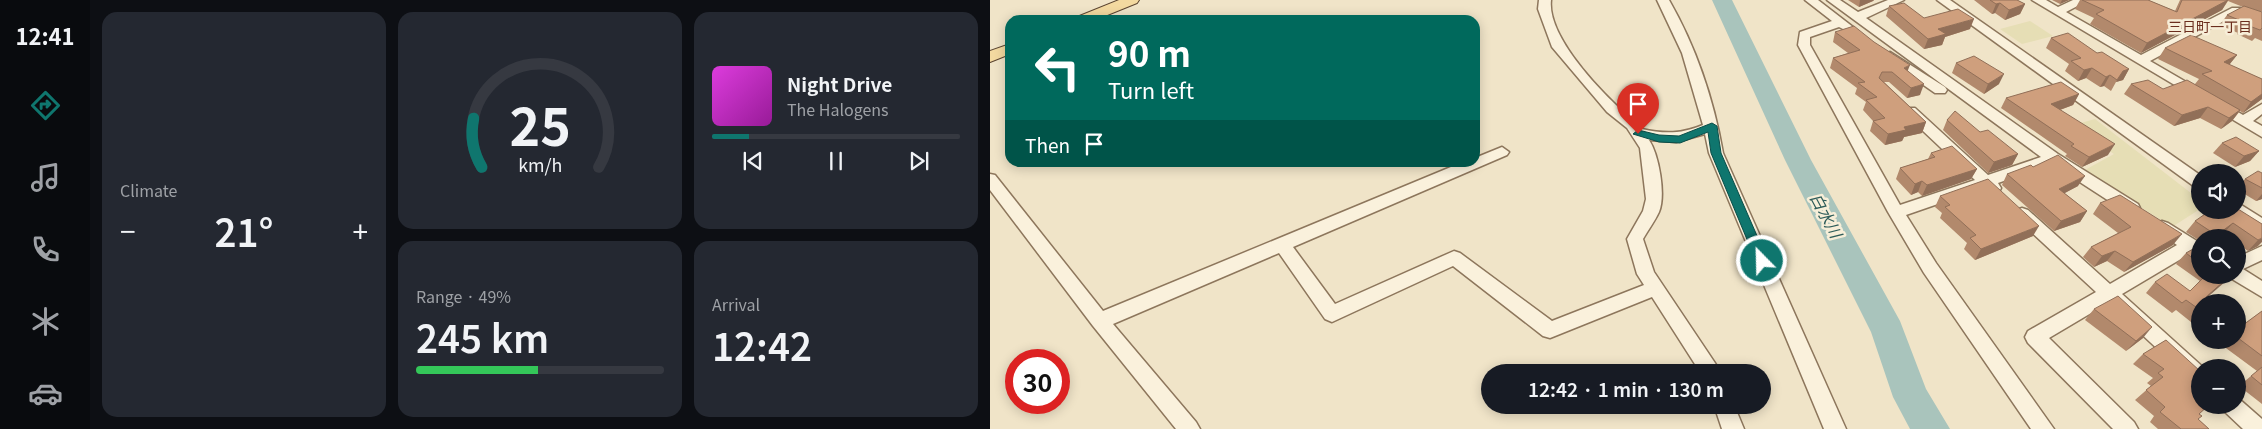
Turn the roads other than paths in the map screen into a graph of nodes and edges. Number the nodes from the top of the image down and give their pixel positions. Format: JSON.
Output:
{"nodes":[{"id":1,"x":1132,"y":0,"type":"edge"},
{"id":2,"x":1545,"y":0,"type":"edge"},
{"id":3,"x":1663,"y":0,"type":"edge"},
{"id":4,"x":1811,"y":0,"type":"edge"},
{"id":5,"x":1834,"y":0,"type":"edge"},
{"id":6,"x":1898,"y":0,"type":"edge"},
{"id":7,"x":1943,"y":0,"type":"edge"},
{"id":8,"x":2038,"y":0,"type":"edge"},
{"id":9,"x":2083,"y":0,"type":"edge"},
{"id":10,"x":2218,"y":3,"type":"edge"},
{"id":11,"x":2236,"y":10,"type":"junction"},
{"id":12,"x":2058,"y":11,"type":"junction"},
{"id":13,"x":1094,"y":15,"type":"edge"},
{"id":14,"x":1857,"y":17,"type":"junction"},
{"id":15,"x":2262,"y":20,"type":"edge"},
{"id":16,"x":1841,"y":22,"type":"junction"},
{"id":17,"x":1005,"y":51,"type":"edge"},
{"id":18,"x":990,"y":57,"type":"edge"},
{"id":19,"x":2142,"y":60,"type":"junction"},
{"id":20,"x":1899,"y":101,"type":"edge"},
{"id":21,"x":2262,"y":108,"type":"edge"},
{"id":22,"x":2243,"y":121,"type":"junction"},
{"id":23,"x":1712,"y":126,"type":"junction"},
{"id":24,"x":2262,"y":132,"type":"edge"},
{"id":25,"x":1638,"y":134,"type":"junction"},
{"id":26,"x":2026,"y":138,"type":"junction"},
{"id":27,"x":1502,"y":152,"type":"dead end"},
{"id":28,"x":2053,"y":158,"type":"junction"},
{"id":29,"x":1480,"y":161,"type":"edge"},
{"id":30,"x":1467,"y":167,"type":"edge"},
{"id":31,"x":2191,"y":177,"type":"edge"},
{"id":32,"x":990,"y":179,"type":"edge"},
{"id":33,"x":1986,"y":182,"type":"junction"},
{"id":34,"x":1896,"y":212,"type":"junction"},
{"id":35,"x":2246,"y":215,"type":"edge"},
{"id":36,"x":2262,"y":226,"type":"edge"},
{"id":37,"x":1283,"y":245,"type":"junction"},
{"id":38,"x":2191,"y":245,"type":"edge"},
{"id":39,"x":2191,"y":251,"type":"edge"},
{"id":40,"x":2262,"y":252,"type":"edge"},
{"id":41,"x":2246,"y":260,"type":"edge"},
{"id":42,"x":2246,"y":279,"type":"edge"},
{"id":43,"x":1655,"y":288,"type":"junction"},
{"id":44,"x":2262,"y":290,"type":"edge"},
{"id":45,"x":2109,"y":295,"type":"junction"},
{"id":46,"x":1100,"y":321,"type":"junction"},
{"id":47,"x":1706,"y":364,"type":"edge"},
{"id":48,"x":2191,"y":368,"type":"edge"},
{"id":49,"x":1727,"y":414,"type":"edge"},
{"id":50,"x":2242,"y":414,"type":"edge"},
{"id":51,"x":1189,"y":429,"type":"edge"},
{"id":52,"x":1732,"y":429,"type":"edge"},
{"id":53,"x":1835,"y":429,"type":"edge"},
{"id":54,"x":2043,"y":429,"type":"edge"},
{"id":55,"x":2127,"y":429,"type":"edge"},
{"id":56,"x":2258,"y":429,"type":"edge"}],
"edges":[{"from":1,"to":13,"type":"main road"},
{"from":2,"to":25,"type":"street"},
{"from":3,"to":23,"type":"street"},
{"from":4,"to":16,"type":"street"},
{"from":5,"to":14,"type":"street"},
{"from":6,"to":14,"type":"street"},
{"from":7,"to":31,"type":"street"},
{"from":8,"to":12,"type":"street"},
{"from":9,"to":12,"type":"street"},
{"from":10,"to":11,"type":"street"},
{"from":11,"to":15,"type":"street"},
{"from":11,"to":19,"type":"street"},
{"from":12,"to":19,"type":"street"},
{"from":14,"to":26,"type":"street"},
{"from":16,"to":26,"type":"street"},
{"from":16,"to":34,"type":"street"},
{"from":17,"to":18,"type":"main road"},
{"from":19,"to":22,"type":"street"},
{"from":20,"to":33,"type":"street"},
{"from":21,"to":22,"type":"street"},
{"from":22,"to":24,"type":"street"},
{"from":23,"to":25,"type":"street"},
{"from":23,"to":53,"type":"street"},
{"from":25,"to":43,"type":"street"},
{"from":26,"to":28,"type":"street"},
{"from":27,"to":29,"type":"street"},
{"from":28,"to":33,"type":"street"},
{"from":28,"to":38,"type":"street"},
{"from":30,"to":37,"type":"street"},
{"from":32,"to":46,"type":"street"},
{"from":33,"to":34,"type":"street"},
{"from":33,"to":45,"type":"street"},
{"from":34,"to":54,"type":"street"},
{"from":35,"to":36,"type":"street"},
{"from":37,"to":43,"type":"street"},
{"from":37,"to":46,"type":"street"},
{"from":39,"to":45,"type":"street"},
{"from":40,"to":41,"type":"street"},
{"from":42,"to":44,"type":"street"},
{"from":43,"to":47,"type":"street"},
{"from":45,"to":48,"type":"street"},
{"from":45,"to":55,"type":"street"},
{"from":46,"to":51,"type":"street"},
{"from":49,"to":52,"type":"street"},
{"from":50,"to":56,"type":"street"}]}
